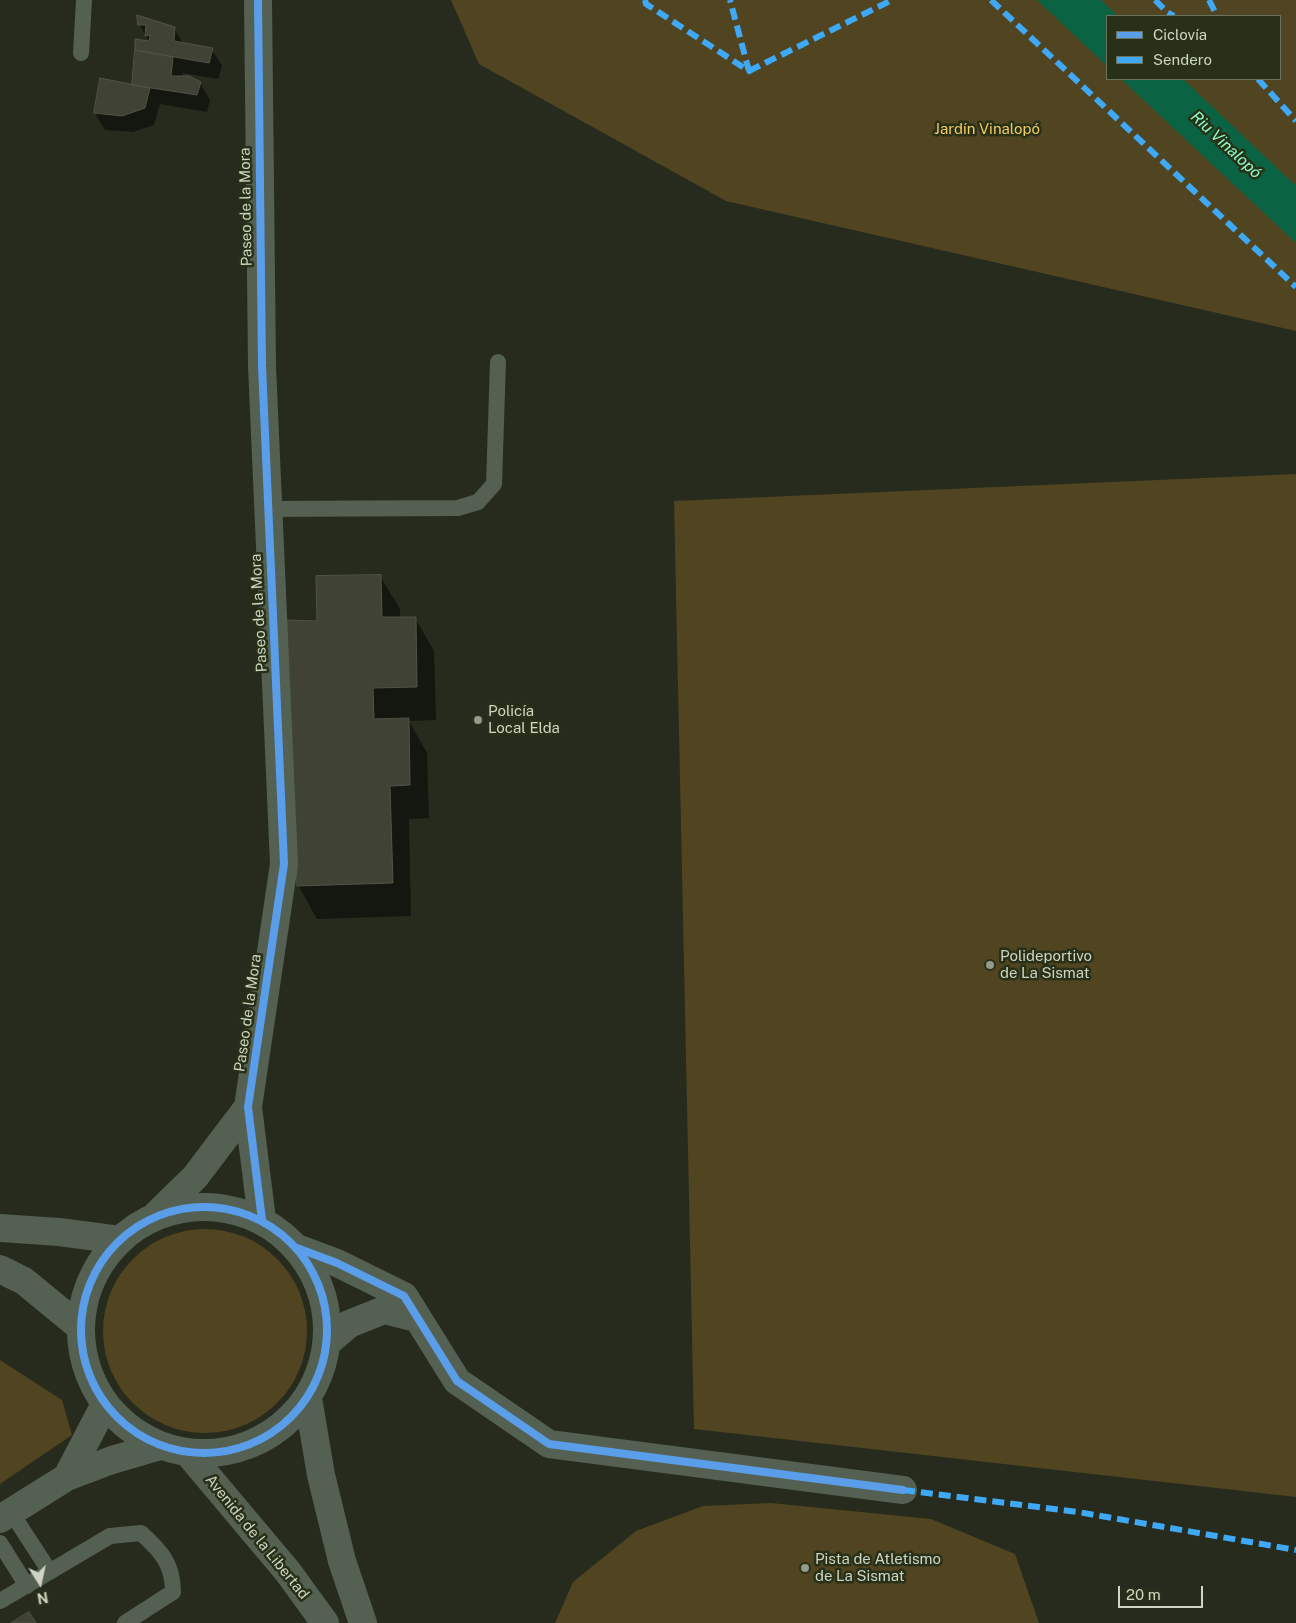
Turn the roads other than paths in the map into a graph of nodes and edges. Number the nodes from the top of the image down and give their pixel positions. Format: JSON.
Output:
{"nodes":[{"id":1,"x":84,"y":0,"type":"edge"},
{"id":2,"x":258,"y":0,"type":"edge"},
{"id":3,"x":81,"y":53,"type":"dead end"},
{"id":4,"x":498,"y":362,"type":"dead end"},
{"id":5,"x":268,"y":509,"type":"junction"},
{"id":6,"x":248,"y":1107,"type":"junction"},
{"id":7,"x":154,"y":1217,"type":"junction"},
{"id":8,"x":262,"y":1220,"type":"junction"},
{"id":9,"x":0,"y":1228,"type":"edge"},
{"id":10,"x":120,"y":1240,"type":"junction"},
{"id":11,"x":297,"y":1248,"type":"junction"},
{"id":12,"x":0,"y":1268,"type":"edge"},
{"id":13,"x":416,"y":1318,"type":"junction"},
{"id":14,"x":80,"y":1327,"type":"junction"},
{"id":15,"x":328,"y":1342,"type":"junction"},
{"id":16,"x":308,"y":1398,"type":"junction"},
{"id":17,"x":105,"y":1404,"type":"junction"},
{"id":18,"x":160,"y":1446,"type":"junction"},
{"id":19,"x":188,"y":1453,"type":"junction"},
{"id":20,"x":67,"y":1477,"type":"junction"},
{"id":21,"x":903,"y":1490,"type":"dead end"},
{"id":22,"x":5,"y":1515,"type":"edge"},
{"id":23,"x":0,"y":1543,"type":"edge"},
{"id":24,"x":50,"y":1572,"type":"junction"},
{"id":25,"x":27,"y":1586,"type":"junction"},
{"id":26,"x":0,"y":1602,"type":"edge"},
{"id":27,"x":125,"y":1623,"type":"edge"},
{"id":28,"x":325,"y":1623,"type":"edge"},
{"id":29,"x":363,"y":1623,"type":"edge"}],
"edges":[{"from":1,"to":3,"type":"lane"},
{"from":2,"to":5,"type":"street","name":"Paseo de la Mora"},
{"from":4,"to":5,"type":"lane"},
{"from":5,"to":6,"type":"street","name":"Paseo de la Mora"},
{"from":6,"to":7,"type":"street","name":"Paseo de la Mora"},
{"from":6,"to":8,"type":"street","name":"Paseo de la Mora"},
{"from":7,"to":8,"type":"street"},
{"from":7,"to":10,"type":"street"},
{"from":8,"to":11,"type":"street"},
{"from":9,"to":10,"type":"street"},
{"from":10,"to":14,"type":"street"},
{"from":11,"to":13,"type":"street"},
{"from":11,"to":15,"type":"street"},
{"from":12,"to":14,"type":"street"},
{"from":13,"to":15,"type":"street"},
{"from":13,"to":21,"type":"street"},
{"from":14,"to":17,"type":"street"},
{"from":15,"to":16,"type":"street"},
{"from":16,"to":19,"type":"street"},
{"from":16,"to":29,"type":"street"},
{"from":17,"to":18,"type":"street"},
{"from":17,"to":20,"type":"street"},
{"from":18,"to":19,"type":"street"},
{"from":18,"to":20,"type":"street"},
{"from":19,"to":28,"type":"street","name":"Avenida de la Libertad"},
{"from":20,"to":22,"type":"street"},
{"from":22,"to":24,"type":"lane"},
{"from":23,"to":25,"type":"lane"},
{"from":24,"to":25,"type":"lane"},
{"from":24,"to":27,"type":"lane"},
{"from":25,"to":26,"type":"lane"}]}
